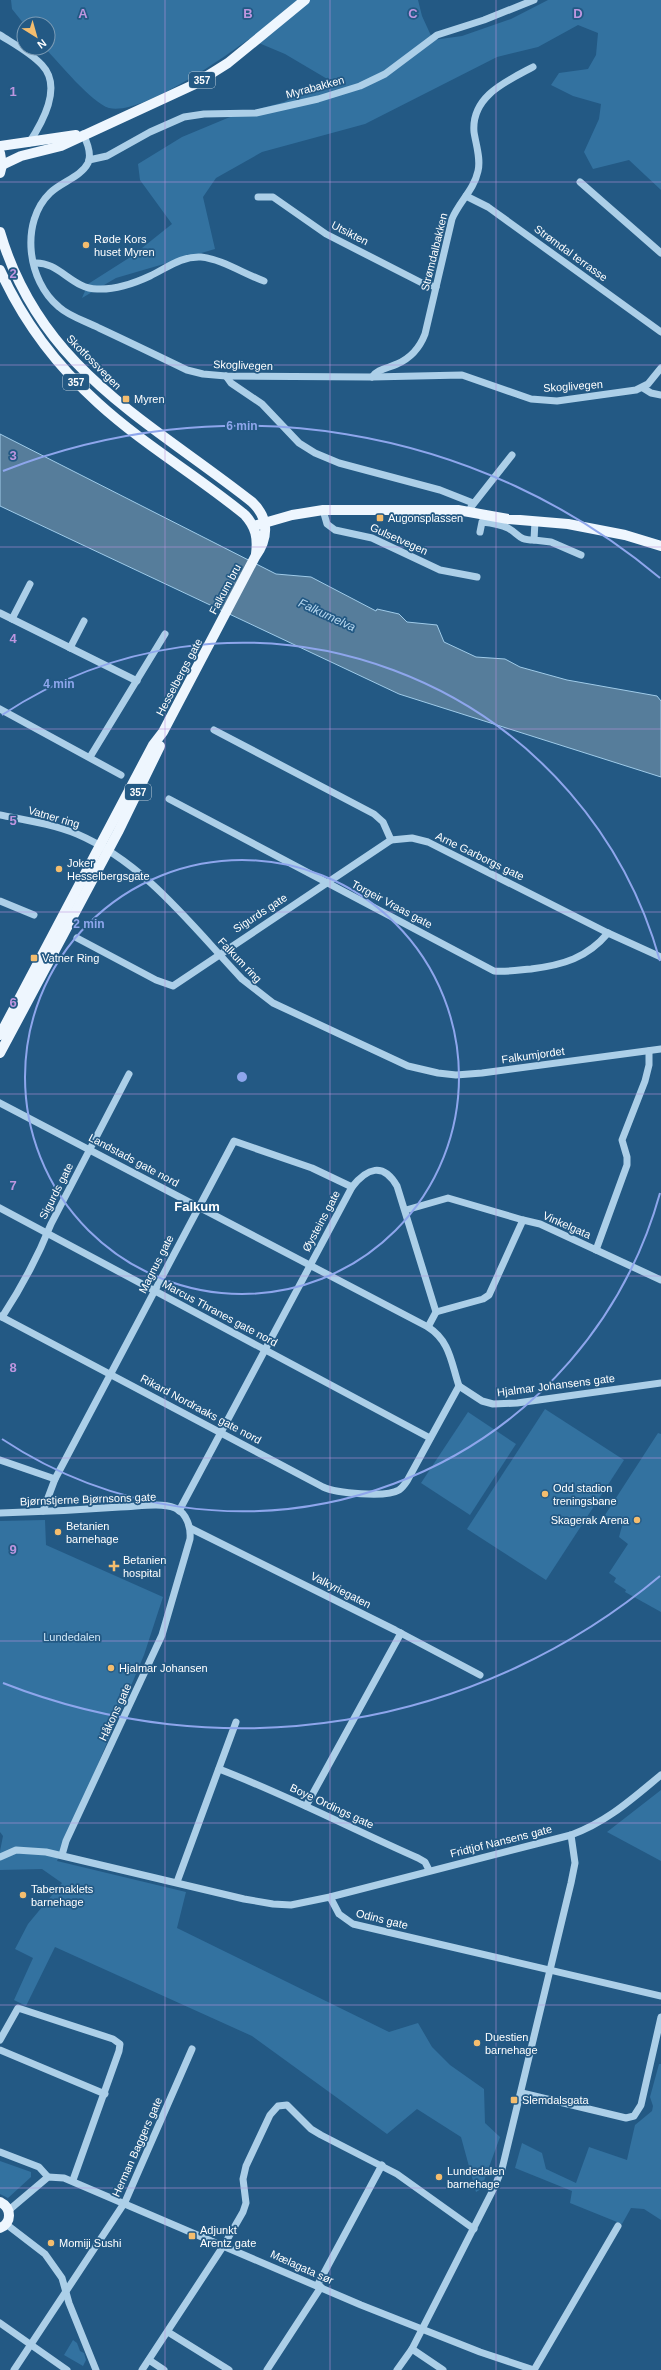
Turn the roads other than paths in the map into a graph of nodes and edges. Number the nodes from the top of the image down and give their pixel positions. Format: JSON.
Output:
{"nodes":[{"id":1,"x":305,"y":0,"type":"edge"},
{"id":2,"x":534,"y":0,"type":"edge"},
{"id":3,"x":0,"y":35,"type":"edge"},
{"id":4,"x":533,"y":67,"type":"dead end"},
{"id":5,"x":84,"y":134,"type":"junction"},
{"id":6,"x":29,"y":143,"type":"junction"},
{"id":7,"x":0,"y":146,"type":"edge"},
{"id":8,"x":0,"y":153,"type":"edge"},
{"id":9,"x":90,"y":160,"type":"junction"},
{"id":10,"x":1,"y":169,"type":"edge"},
{"id":11,"x":580,"y":182,"type":"dead end"},
{"id":12,"x":466,"y":196,"type":"junction"},
{"id":13,"x":258,"y":197,"type":"dead end"},
{"id":14,"x":0,"y":232,"type":"edge"},
{"id":15,"x":661,"y":253,"type":"edge"},
{"id":16,"x":34,"y":263,"type":"junction"},
{"id":17,"x":0,"y":270,"type":"edge"},
{"id":18,"x":264,"y":281,"type":"dead end"},
{"id":19,"x":436,"y":286,"type":"junction"},
{"id":20,"x":661,"y":332,"type":"edge"},
{"id":21,"x":661,"y":368,"type":"edge"},
{"id":22,"x":226,"y":376,"type":"junction"},
{"id":23,"x":372,"y":377,"type":"junction"},
{"id":24,"x":642,"y":388,"type":"junction"},
{"id":25,"x":661,"y":395,"type":"edge"},
{"id":26,"x":512,"y":455,"type":"dead end"},
{"id":27,"x":471,"y":507,"type":"junction"},
{"id":28,"x":323,"y":510,"type":"junction"},
{"id":29,"x":535,"y":521,"type":"junction"},
{"id":30,"x":265,"y":522,"type":"junction"},
{"id":31,"x":254,"y":526,"type":"junction"},
{"id":32,"x":480,"y":532,"type":"dead end"},
{"id":33,"x":534,"y":540,"type":"junction"},
{"id":34,"x":661,"y":546,"type":"edge"},
{"id":35,"x":581,"y":555,"type":"dead end"},
{"id":36,"x":255,"y":557,"type":"junction"},
{"id":37,"x":477,"y":577,"type":"dead end"},
{"id":38,"x":30,"y":584,"type":"dead end"},
{"id":39,"x":0,"y":613,"type":"edge"},
{"id":40,"x":12,"y":619,"type":"junction"},
{"id":41,"x":84,"y":621,"type":"dead end"},
{"id":42,"x":215,"y":632,"type":"joint"},
{"id":43,"x":165,"y":634,"type":"dead end"},
{"id":44,"x":73,"y":650,"type":"junction"},
{"id":45,"x":137,"y":681,"type":"junction"},
{"id":46,"x":0,"y":709,"type":"edge"},
{"id":47,"x":214,"y":730,"type":"dead end"},
{"id":48,"x":90,"y":757,"type":"junction"},
{"id":49,"x":121,"y":775,"type":"dead end"},
{"id":50,"x":168,"y":799,"type":"dead end"},
{"id":51,"x":0,"y":815,"type":"edge"},
{"id":52,"x":391,"y":840,"type":"junction"},
{"id":53,"x":104,"y":848,"type":"junction"},
{"id":54,"x":327,"y":882,"type":"junction"},
{"id":55,"x":0,"y":901,"type":"edge"},
{"id":56,"x":34,"y":915,"type":"dead end"},
{"id":57,"x":608,"y":932,"type":"junction"},
{"id":58,"x":77,"y":938,"type":"dead end"},
{"id":59,"x":218,"y":954,"type":"junction"},
{"id":60,"x":661,"y":957,"type":"edge"},
{"id":61,"x":0,"y":1035,"type":"edge"},
{"id":62,"x":661,"y":1049,"type":"edge"},
{"id":63,"x":649,"y":1051,"type":"junction"},
{"id":64,"x":0,"y":1053,"type":"edge"},
{"id":65,"x":408,"y":1066,"type":"joint"},
{"id":66,"x":128,"y":1074,"type":"dead end"},
{"id":67,"x":0,"y":1103,"type":"edge"},
{"id":68,"x":89,"y":1149,"type":"junction"},
{"id":69,"x":352,"y":1187,"type":"junction"},
{"id":70,"x":198,"y":1207,"type":"junction"},
{"id":71,"x":0,"y":1208,"type":"edge"},
{"id":72,"x":406,"y":1210,"type":"junction"},
{"id":73,"x":523,"y":1220,"type":"junction"},
{"id":74,"x":47,"y":1234,"type":"junction"},
{"id":75,"x":596,"y":1250,"type":"junction"},
{"id":76,"x":310,"y":1266,"type":"junction"},
{"id":77,"x":661,"y":1280,"type":"edge"},
{"id":78,"x":154,"y":1290,"type":"junction"},
{"id":79,"x":436,"y":1312,"type":"junction"},
{"id":80,"x":1,"y":1316,"type":"edge"},
{"id":81,"x":428,"y":1327,"type":"junction"},
{"id":82,"x":265,"y":1349,"type":"junction"},
{"id":83,"x":112,"y":1373,"type":"junction"},
{"id":84,"x":661,"y":1383,"type":"edge"},
{"id":85,"x":458,"y":1386,"type":"junction"},
{"id":86,"x":221,"y":1433,"type":"junction"},
{"id":87,"x":430,"y":1438,"type":"junction"},
{"id":88,"x":0,"y":1460,"type":"edge"},
{"id":89,"x":55,"y":1479,"type":"junction"},
{"id":90,"x":43,"y":1511,"type":"junction"},
{"id":91,"x":179,"y":1511,"type":"junction"},
{"id":92,"x":0,"y":1513,"type":"edge"},
{"id":93,"x":190,"y":1528,"type":"junction"},
{"id":94,"x":401,"y":1633,"type":"junction"},
{"id":95,"x":480,"y":1675,"type":"dead end"},
{"id":96,"x":236,"y":1722,"type":"dead end"},
{"id":97,"x":219,"y":1769,"type":"junction"},
{"id":98,"x":661,"y":1775,"type":"edge"},
{"id":99,"x":306,"y":1806,"type":"junction"},
{"id":100,"x":572,"y":1835,"type":"junction"},
{"id":101,"x":62,"y":1855,"type":"junction"},
{"id":102,"x":0,"y":1857,"type":"edge"},
{"id":103,"x":430,"y":1870,"type":"junction"},
{"id":104,"x":177,"y":1882,"type":"junction"},
{"id":105,"x":330,"y":1897,"type":"junction"},
{"id":106,"x":550,"y":1970,"type":"junction"},
{"id":107,"x":661,"y":1996,"type":"edge"},
{"id":108,"x":661,"y":2017,"type":"edge"},
{"id":109,"x":0,"y":2039,"type":"edge"},
{"id":110,"x":192,"y":2049,"type":"dead end"},
{"id":111,"x":0,"y":2050,"type":"edge"},
{"id":112,"x":522,"y":2093,"type":"junction"},
{"id":113,"x":105,"y":2094,"type":"junction"},
{"id":114,"x":0,"y":2152,"type":"edge"},
{"id":115,"x":382,"y":2165,"type":"junction"},
{"id":116,"x":48,"y":2177,"type":"junction"},
{"id":117,"x":73,"y":2180,"type":"junction"},
{"id":118,"x":0,"y":2202,"type":"edge"},
{"id":119,"x":125,"y":2202,"type":"junction"},
{"id":120,"x":8,"y":2210,"type":"junction"},
{"id":121,"x":3,"y":2226,"type":"edge"},
{"id":122,"x":618,"y":2226,"type":"dead end"},
{"id":123,"x":474,"y":2229,"type":"junction"},
{"id":124,"x":224,"y":2245,"type":"junction"},
{"id":125,"x":319,"y":2286,"type":"junction"},
{"id":126,"x":66,"y":2290,"type":"junction"},
{"id":127,"x":0,"y":2322,"type":"edge"},
{"id":128,"x":422,"y":2328,"type":"junction"},
{"id":129,"x":168,"y":2332,"type":"junction"},
{"id":130,"x":31,"y":2343,"type":"junction"},
{"id":131,"x":412,"y":2349,"type":"junction"},
{"id":132,"x":149,"y":2360,"type":"junction"},
{"id":133,"x":94,"y":2369,"type":"edge"},
{"id":134,"x":14,"y":2370,"type":"edge"},
{"id":135,"x":67,"y":2370,"type":"edge"},
{"id":136,"x":142,"y":2370,"type":"edge"},
{"id":137,"x":164,"y":2370,"type":"edge"},
{"id":138,"x":229,"y":2370,"type":"edge"},
{"id":139,"x":267,"y":2370,"type":"edge"},
{"id":140,"x":397,"y":2370,"type":"edge"},
{"id":141,"x":443,"y":2370,"type":"edge"},
{"id":142,"x":534,"y":2370,"type":"edge"}],
"edges":[{"from":1,"to":5,"type":"main road","number":"357"},
{"from":2,"to":9,"type":"street","name":"Myrabakken"},
{"from":3,"to":6,"type":"street"},
{"from":4,"to":12,"type":"street","name":"Strømdalbakken"},
{"from":5,"to":6,"type":"main road","number":"357"},
{"from":5,"to":9,"type":"street"},
{"from":5,"to":10,"type":"main road","number":"357"},
{"from":6,"to":7,"type":"main road","number":"357"},
{"from":8,"to":10,"type":"main road","number":"357"},
{"from":9,"to":16,"type":"street","name":"Skoglivegen"},
{"from":11,"to":15,"type":"street"},
{"from":12,"to":19,"type":"street","name":"Strømdalbakken"},
{"from":12,"to":20,"type":"street","name":"Strømdal terrasse"},
{"from":13,"to":19,"type":"street","name":"Utsikten"},
{"from":14,"to":30,"type":"main road","name":"Skotfossvegen","number":"357"},
{"from":16,"to":18,"type":"street"},
{"from":16,"to":22,"type":"street","name":"Skoglivegen"},
{"from":17,"to":31,"type":"main road","number":"357"},
{"from":19,"to":23,"type":"street","name":"Strømdalbakken"},
{"from":21,"to":24,"type":"street"},
{"from":22,"to":23,"type":"street","name":"Skoglivegen"},
{"from":22,"to":27,"type":"street"},
{"from":23,"to":24,"type":"street","name":"Skoglivegen"},
{"from":24,"to":25,"type":"street"},
{"from":26,"to":27,"type":"street"},
{"from":27,"to":28,"type":"main road","name":"Gulsetvegen"},
{"from":27,"to":29,"type":"main road","name":"Gulsetvegen"},
{"from":28,"to":30,"type":"main road","name":"Gulsetvegen"},
{"from":28,"to":37,"type":"street","name":"Gulsetvegen"},
{"from":29,"to":33,"type":"street"},
{"from":29,"to":34,"type":"main road","name":"Gulsetvegen"},
{"from":30,"to":31,"type":"main road","name":"Gulsetvegen"},
{"from":30,"to":36,"type":"main road","number":"357"},
{"from":31,"to":36,"type":"main road","number":"357"},
{"from":32,"to":33,"type":"street"},
{"from":33,"to":35,"type":"street"},
{"from":36,"to":42,"type":"main road","name":"Falkum bru","number":"357"},
{"from":38,"to":40,"type":"street"},
{"from":39,"to":40,"type":"street"},
{"from":40,"to":44,"type":"street"},
{"from":41,"to":44,"type":"street"},
{"from":42,"to":53,"type":"main road","name":"Hesselbergs gate","number":"357"},
{"from":43,"to":45,"type":"street"},
{"from":44,"to":45,"type":"street"},
{"from":45,"to":48,"type":"street"},
{"from":46,"to":48,"type":"street"},
{"from":47,"to":52,"type":"street"},
{"from":48,"to":49,"type":"street"},
{"from":50,"to":54,"type":"street","name":"Torgeir Vraas gate"},
{"from":51,"to":53,"type":"street","name":"Vatner ring"},
{"from":52,"to":54,"type":"street","name":"Sigurds gate"},
{"from":52,"to":57,"type":"street","name":"Arne Garborgs gate"},
{"from":53,"to":59,"type":"street","name":"Falkum ring"},
{"from":53,"to":61,"type":"main road","name":"Hesselbergs gate","number":"357"},
{"from":53,"to":64,"type":"main road","name":"Hesselbergs gate","number":"357"},
{"from":54,"to":57,"type":"street","name":"Torgeir Vraas gate"},
{"from":54,"to":59,"type":"street","name":"Sigurds gate"},
{"from":55,"to":56,"type":"street"},
{"from":57,"to":60,"type":"street","name":"Arne Garborgs gate"},
{"from":58,"to":59,"type":"street","name":"Sigurds gate"},
{"from":59,"to":65,"type":"street","name":"Falkum ring"},
{"from":62,"to":63,"type":"street","name":"Falkumjordet"},
{"from":63,"to":65,"type":"street","name":"Falkumjordet"},
{"from":63,"to":75,"type":"street"},
{"from":66,"to":68,"type":"street","name":"Sigurds gate"},
{"from":67,"to":68,"type":"street","name":"Landstads gate nord"},
{"from":68,"to":70,"type":"street","name":"Landstads gate nord"},
{"from":68,"to":74,"type":"street","name":"Sigurds gate"},
{"from":69,"to":70,"type":"street","name":"Magnus gate"},
{"from":69,"to":72,"type":"street","name":"Øysteins gate"},
{"from":69,"to":76,"type":"street","name":"Øysteins gate"},
{"from":70,"to":76,"type":"street","name":"Landstads gate nord"},
{"from":70,"to":78,"type":"street","name":"Magnus gate"},
{"from":71,"to":74,"type":"street","name":"Marcus Thranes gate nord"},
{"from":72,"to":73,"type":"street","name":"Vinkelgata"},
{"from":72,"to":79,"type":"street","name":"Øysteins gate"},
{"from":73,"to":75,"type":"street","name":"Vinkelgata"},
{"from":73,"to":79,"type":"street"},
{"from":74,"to":78,"type":"street","name":"Marcus Thranes gate nord"},
{"from":74,"to":80,"type":"street","name":"Sigurds gate"},
{"from":75,"to":77,"type":"street","name":"Vinkelgata"},
{"from":76,"to":81,"type":"street","name":"Landstads gate nord"},
{"from":76,"to":82,"type":"street","name":"Øysteins gate"},
{"from":78,"to":82,"type":"street","name":"Marcus Thranes gate nord"},
{"from":78,"to":83,"type":"street","name":"Magnus gate"},
{"from":79,"to":81,"type":"street"},
{"from":80,"to":83,"type":"street","name":"Rikard Nordraaks gate nord"},
{"from":81,"to":85,"type":"street"},
{"from":82,"to":86,"type":"street","name":"Øysteins gate"},
{"from":82,"to":87,"type":"street","name":"Marcus Thranes gate nord"},
{"from":83,"to":86,"type":"street","name":"Rikard Nordraaks gate nord"},
{"from":83,"to":89,"type":"street","name":"Magnus gate"},
{"from":84,"to":85,"type":"street","name":"Hjalmar Johansens gate"},
{"from":85,"to":87,"type":"street"},
{"from":86,"to":87,"type":"street","name":"Rikard Nordraaks gate nord"},
{"from":86,"to":91,"type":"street","name":"Øysteins gate"},
{"from":88,"to":89,"type":"street"},
{"from":89,"to":90,"type":"street","name":"Magnus gate"},
{"from":90,"to":91,"type":"street","name":"Bjørnstjerne Bjørnsons gate"},
{"from":90,"to":92,"type":"street","name":"Bjørnstjerne Bjørnsons gate"},
{"from":91,"to":93,"type":"street"},
{"from":93,"to":94,"type":"street","name":"Valkyriegaten"},
{"from":93,"to":101,"type":"street","name":"Håkons gate"},
{"from":94,"to":95,"type":"street","name":"Valkyriegaten"},
{"from":94,"to":99,"type":"street"},
{"from":96,"to":97,"type":"street"},
{"from":97,"to":99,"type":"street","name":"Boye Ordings gate"},
{"from":97,"to":104,"type":"street"},
{"from":98,"to":100,"type":"street","name":"Fridtjof Nansens gate"},
{"from":99,"to":103,"type":"street","name":"Boye Ordings gate"},
{"from":100,"to":103,"type":"street","name":"Fridtjof Nansens gate"},
{"from":100,"to":106,"type":"street"},
{"from":101,"to":102,"type":"street"},
{"from":101,"to":104,"type":"street"},
{"from":103,"to":105,"type":"street","name":"Fridtjof Nansens gate"},
{"from":104,"to":105,"type":"street"},
{"from":105,"to":106,"type":"street","name":"Odins gate"},
{"from":106,"to":107,"type":"street","name":"Odins gate"},
{"from":106,"to":112,"type":"street"},
{"from":108,"to":112,"type":"street"},
{"from":109,"to":113,"type":"street"},
{"from":110,"to":119,"type":"street","name":"Herman Baggers gate"},
{"from":111,"to":113,"type":"street"},
{"from":112,"to":123,"type":"street"},
{"from":113,"to":117,"type":"street"},
{"from":114,"to":116,"type":"street"},
{"from":115,"to":123,"type":"street"},
{"from":115,"to":124,"type":"street"},
{"from":115,"to":125,"type":"street"},
{"from":116,"to":117,"type":"street","name":"Mælagata sør"},
{"from":116,"to":120,"type":"street"},
{"from":117,"to":119,"type":"street","name":"Mælagata sør"},
{"from":118,"to":120,"type":"main road"},
{"from":119,"to":124,"type":"street","name":"Mælagata sør"},
{"from":119,"to":126,"type":"street","name":"Herman Baggers gate"},
{"from":120,"to":121,"type":"main road"},
{"from":121,"to":126,"type":"street"},
{"from":122,"to":142,"type":"street"},
{"from":123,"to":128,"type":"street"},
{"from":124,"to":125,"type":"street","name":"Mælagata sør"},
{"from":124,"to":129,"type":"street"},
{"from":125,"to":128,"type":"street","name":"Mælagata sør"},
{"from":125,"to":139,"type":"street"},
{"from":126,"to":130,"type":"street","name":"Herman Baggers gate"},
{"from":126,"to":133,"type":"street"},
{"from":127,"to":130,"type":"street"},
{"from":128,"to":131,"type":"street"},
{"from":128,"to":142,"type":"street","name":"Mælagata sør"},
{"from":129,"to":132,"type":"street"},
{"from":129,"to":138,"type":"street"},
{"from":130,"to":134,"type":"street","name":"Herman Baggers gate"},
{"from":130,"to":135,"type":"street"},
{"from":131,"to":140,"type":"street"},
{"from":131,"to":141,"type":"street"},
{"from":132,"to":136,"type":"street"},
{"from":132,"to":137,"type":"street"}]}
